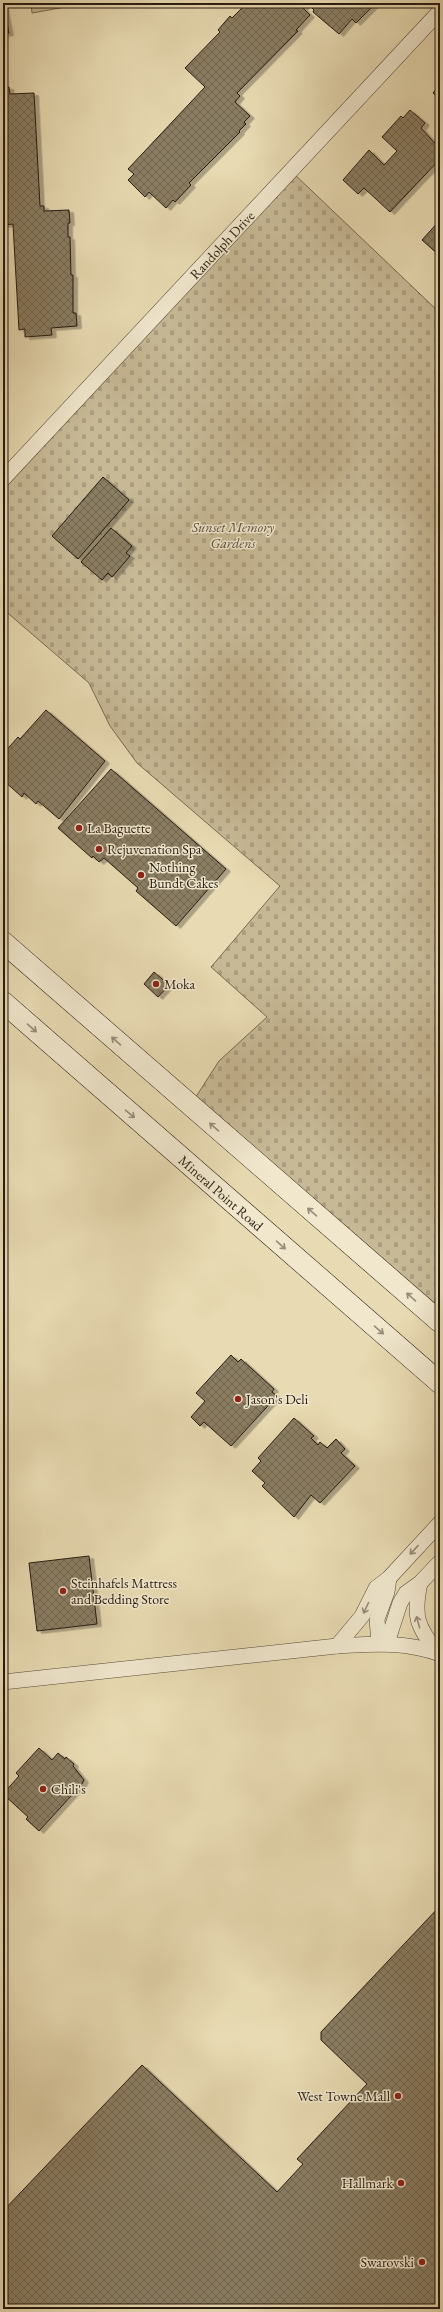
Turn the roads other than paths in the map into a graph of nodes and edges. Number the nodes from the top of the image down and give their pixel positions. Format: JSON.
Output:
{"nodes":[{"id":1,"x":440,"y":11,"type":"edge"},
{"id":2,"x":3,"y":479,"type":"edge"},
{"id":3,"x":3,"y":942,"type":"edge"},
{"id":4,"x":3,"y":1002,"type":"edge"},
{"id":5,"x":440,"y":1322,"type":"edge"},
{"id":6,"x":437,"y":1383,"type":"edge"},
{"id":7,"x":440,"y":1523,"type":"edge"},
{"id":8,"x":440,"y":1562,"type":"edge"},
{"id":9,"x":389,"y":1578,"type":"junction"},
{"id":10,"x":420,"y":1583,"type":"junction"},
{"id":11,"x":383,"y":1643,"type":"junction"},
{"id":12,"x":337,"y":1646,"type":"junction"},
{"id":13,"x":440,"y":1654,"type":"edge"},
{"id":14,"x":3,"y":1682,"type":"edge"}],
"edges":[{"from":1,"to":2,"type":"street","name":"Randolph Drive"},
{"from":5,"to":3,"type":"main road","one_way":true},
{"from":4,"to":6,"type":"main road","name":"Mineral Point Road","one_way":true},
{"from":7,"to":9,"type":"street","one_way":true},
{"from":8,"to":10,"type":"street"},
{"from":9,"to":11,"type":"street"},
{"from":9,"to":12,"type":"street","one_way":true},
{"from":10,"to":11,"type":"street"},
{"from":13,"to":10,"type":"street","one_way":true},
{"from":11,"to":12,"type":"street"},
{"from":11,"to":13,"type":"street"},
{"from":12,"to":14,"type":"street"}]}
